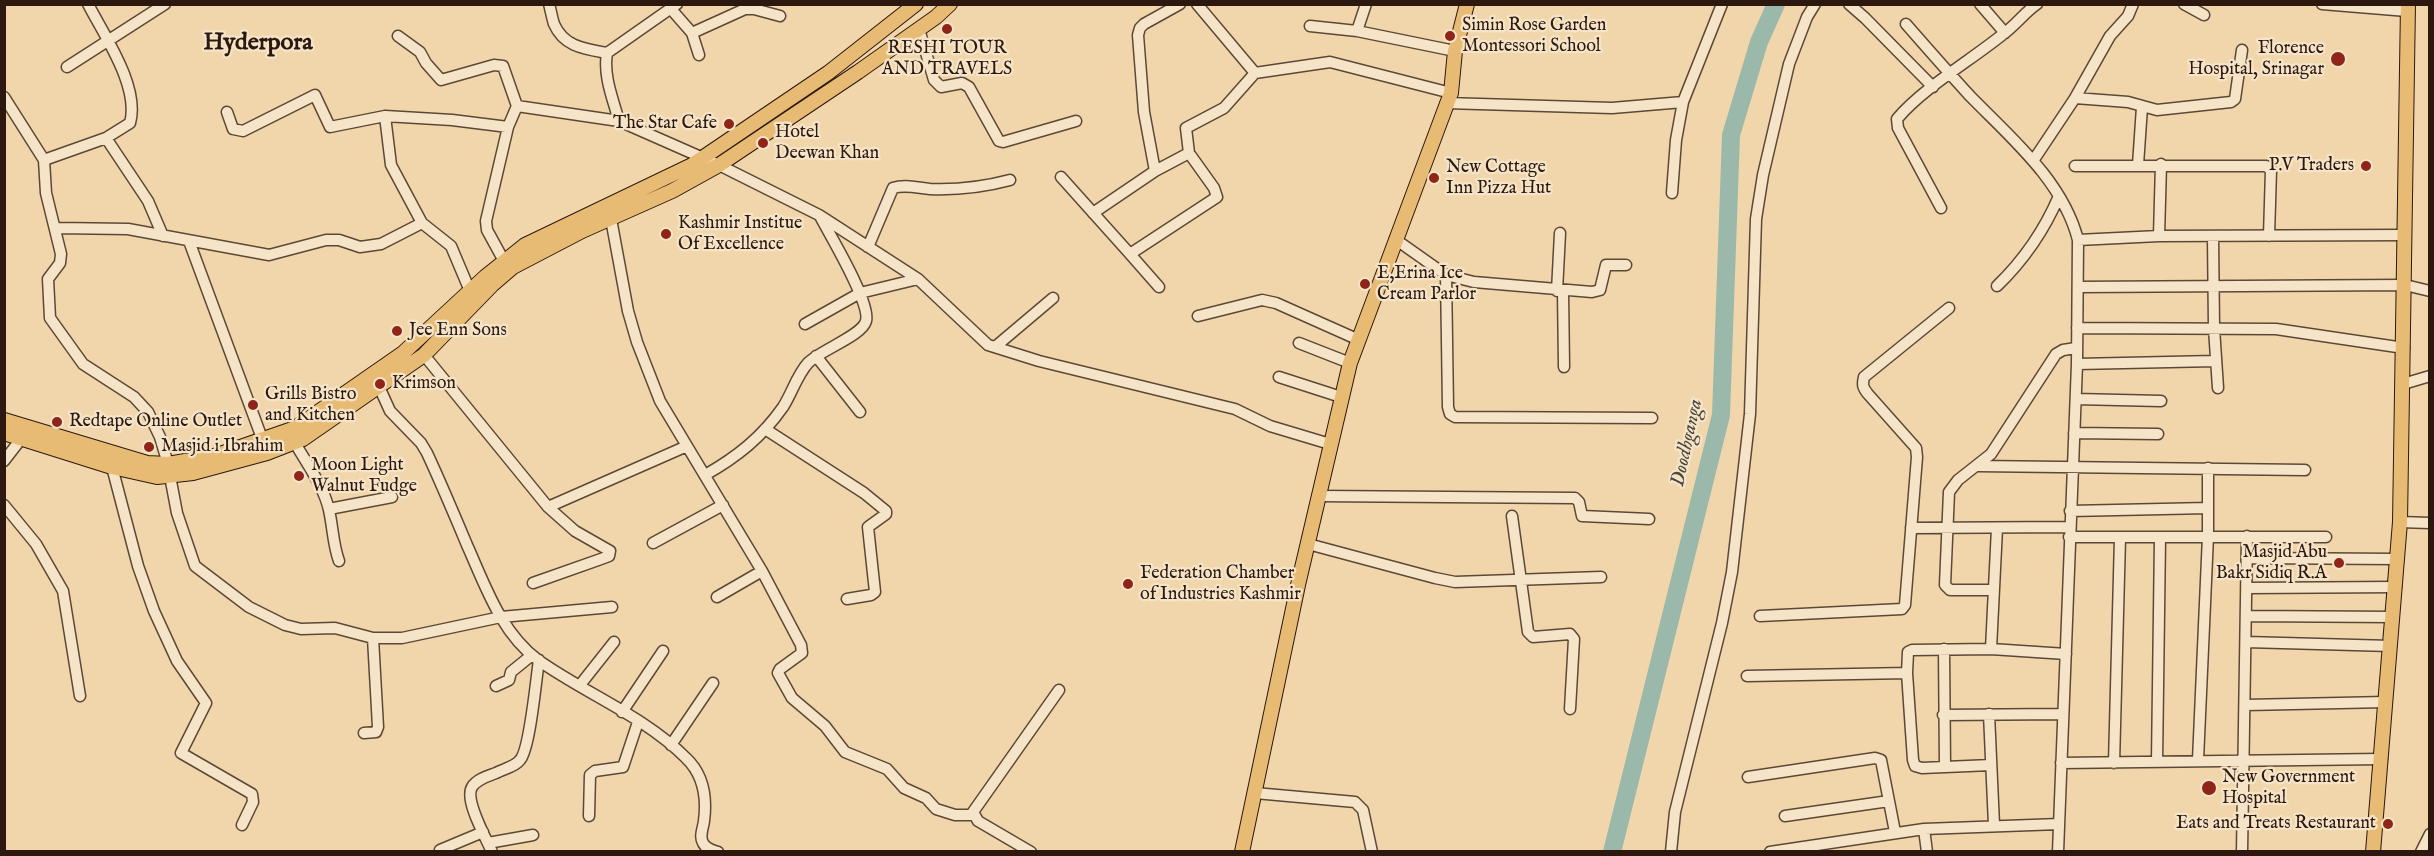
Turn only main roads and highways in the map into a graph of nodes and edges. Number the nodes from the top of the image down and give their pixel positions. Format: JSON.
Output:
{"nodes":[{"id":1,"x":916,"y":4,"type":"edge"},
{"id":2,"x":950,"y":4,"type":"edge"},
{"id":3,"x":1467,"y":4,"type":"edge"},
{"id":4,"x":2408,"y":8,"type":"edge"},
{"id":5,"x":376,"y":381,"type":"junction"},
{"id":6,"x":4,"y":420,"type":"edge"},
{"id":7,"x":4,"y":433,"type":"edge"},
{"id":8,"x":169,"y":470,"type":"junction"},
{"id":9,"x":1242,"y":852,"type":"edge"},
{"id":10,"x":2373,"y":852,"type":"edge"}],
"edges":[{"from":1,"to":5,"type":"main road"},
{"from":2,"to":5,"type":"main road"},
{"from":3,"to":9,"type":"main road"},
{"from":4,"to":10,"type":"main road"},
{"from":5,"to":8,"type":"main road"},
{"from":5,"to":8,"type":"main road"},
{"from":6,"to":8,"type":"main road"},
{"from":7,"to":8,"type":"main road"}]}
